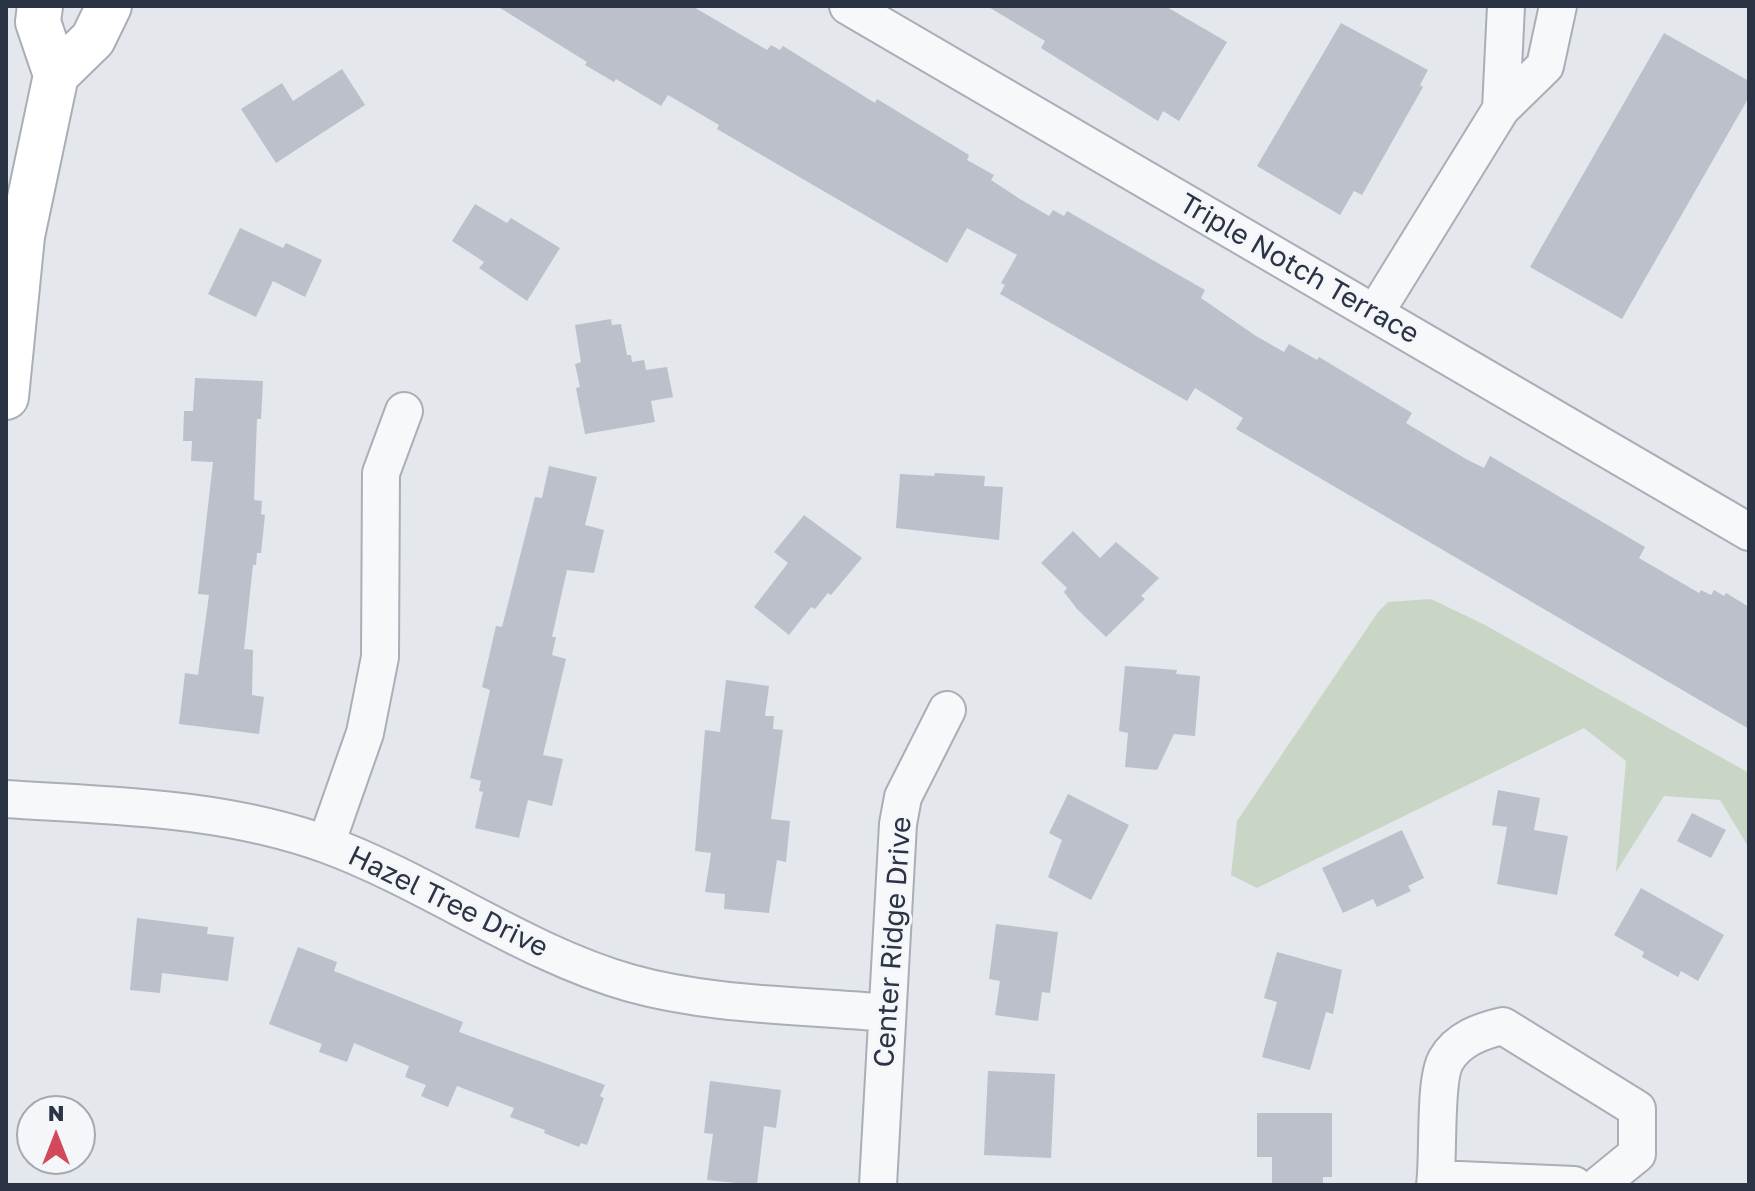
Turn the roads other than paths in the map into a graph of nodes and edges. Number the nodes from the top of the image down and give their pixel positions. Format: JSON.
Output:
{"nodes":[{"id":1,"x":40,"y":6,"type":"edge"},
{"id":2,"x":109,"y":6,"type":"edge"},
{"id":3,"x":848,"y":6,"type":"edge"},
{"id":4,"x":1506,"y":6,"type":"edge"},
{"id":5,"x":1558,"y":6,"type":"edge"},
{"id":6,"x":56,"y":75,"type":"junction"},
{"id":7,"x":1501,"y":109,"type":"junction"},
{"id":8,"x":1375,"y":313,"type":"junction"},
{"id":9,"x":6,"y":397,"type":"edge"},
{"id":10,"x":404,"y":411,"type":"dead end"},
{"id":11,"x":1749,"y":532,"type":"edge"},
{"id":12,"x":947,"y":710,"type":"dead end"},
{"id":13,"x":6,"y":799,"type":"edge"},
{"id":14,"x":326,"y":844,"type":"junction"},
{"id":15,"x":887,"y":1013,"type":"junction"},
{"id":16,"x":1436,"y":1182,"type":"edge"},
{"id":17,"x":878,"y":1185,"type":"edge"},
{"id":18,"x":1574,"y":1185,"type":"edge"},
{"id":19,"x":1599,"y":1185,"type":"edge"}],
"edges":[{"from":1,"to":6,"type":"main road"},
{"from":2,"to":6,"type":"main road"},
{"from":3,"to":8,"type":"street","name":"Triple Notch Terrace"},
{"from":4,"to":7,"type":"street"},
{"from":5,"to":7,"type":"street"},
{"from":6,"to":9,"type":"main road"},
{"from":7,"to":8,"type":"street"},
{"from":8,"to":11,"type":"street","name":"Triple Notch Terrace"},
{"from":10,"to":14,"type":"street"},
{"from":12,"to":15,"type":"street","name":"Center Ridge Drive"},
{"from":13,"to":14,"type":"street","name":"Hazel Tree Drive"},
{"from":14,"to":15,"type":"street","name":"Hazel Tree Drive"},
{"from":15,"to":17,"type":"street","name":"Center Ridge Drive"},
{"from":16,"to":18,"type":"street"},
{"from":16,"to":19,"type":"street"}]}
